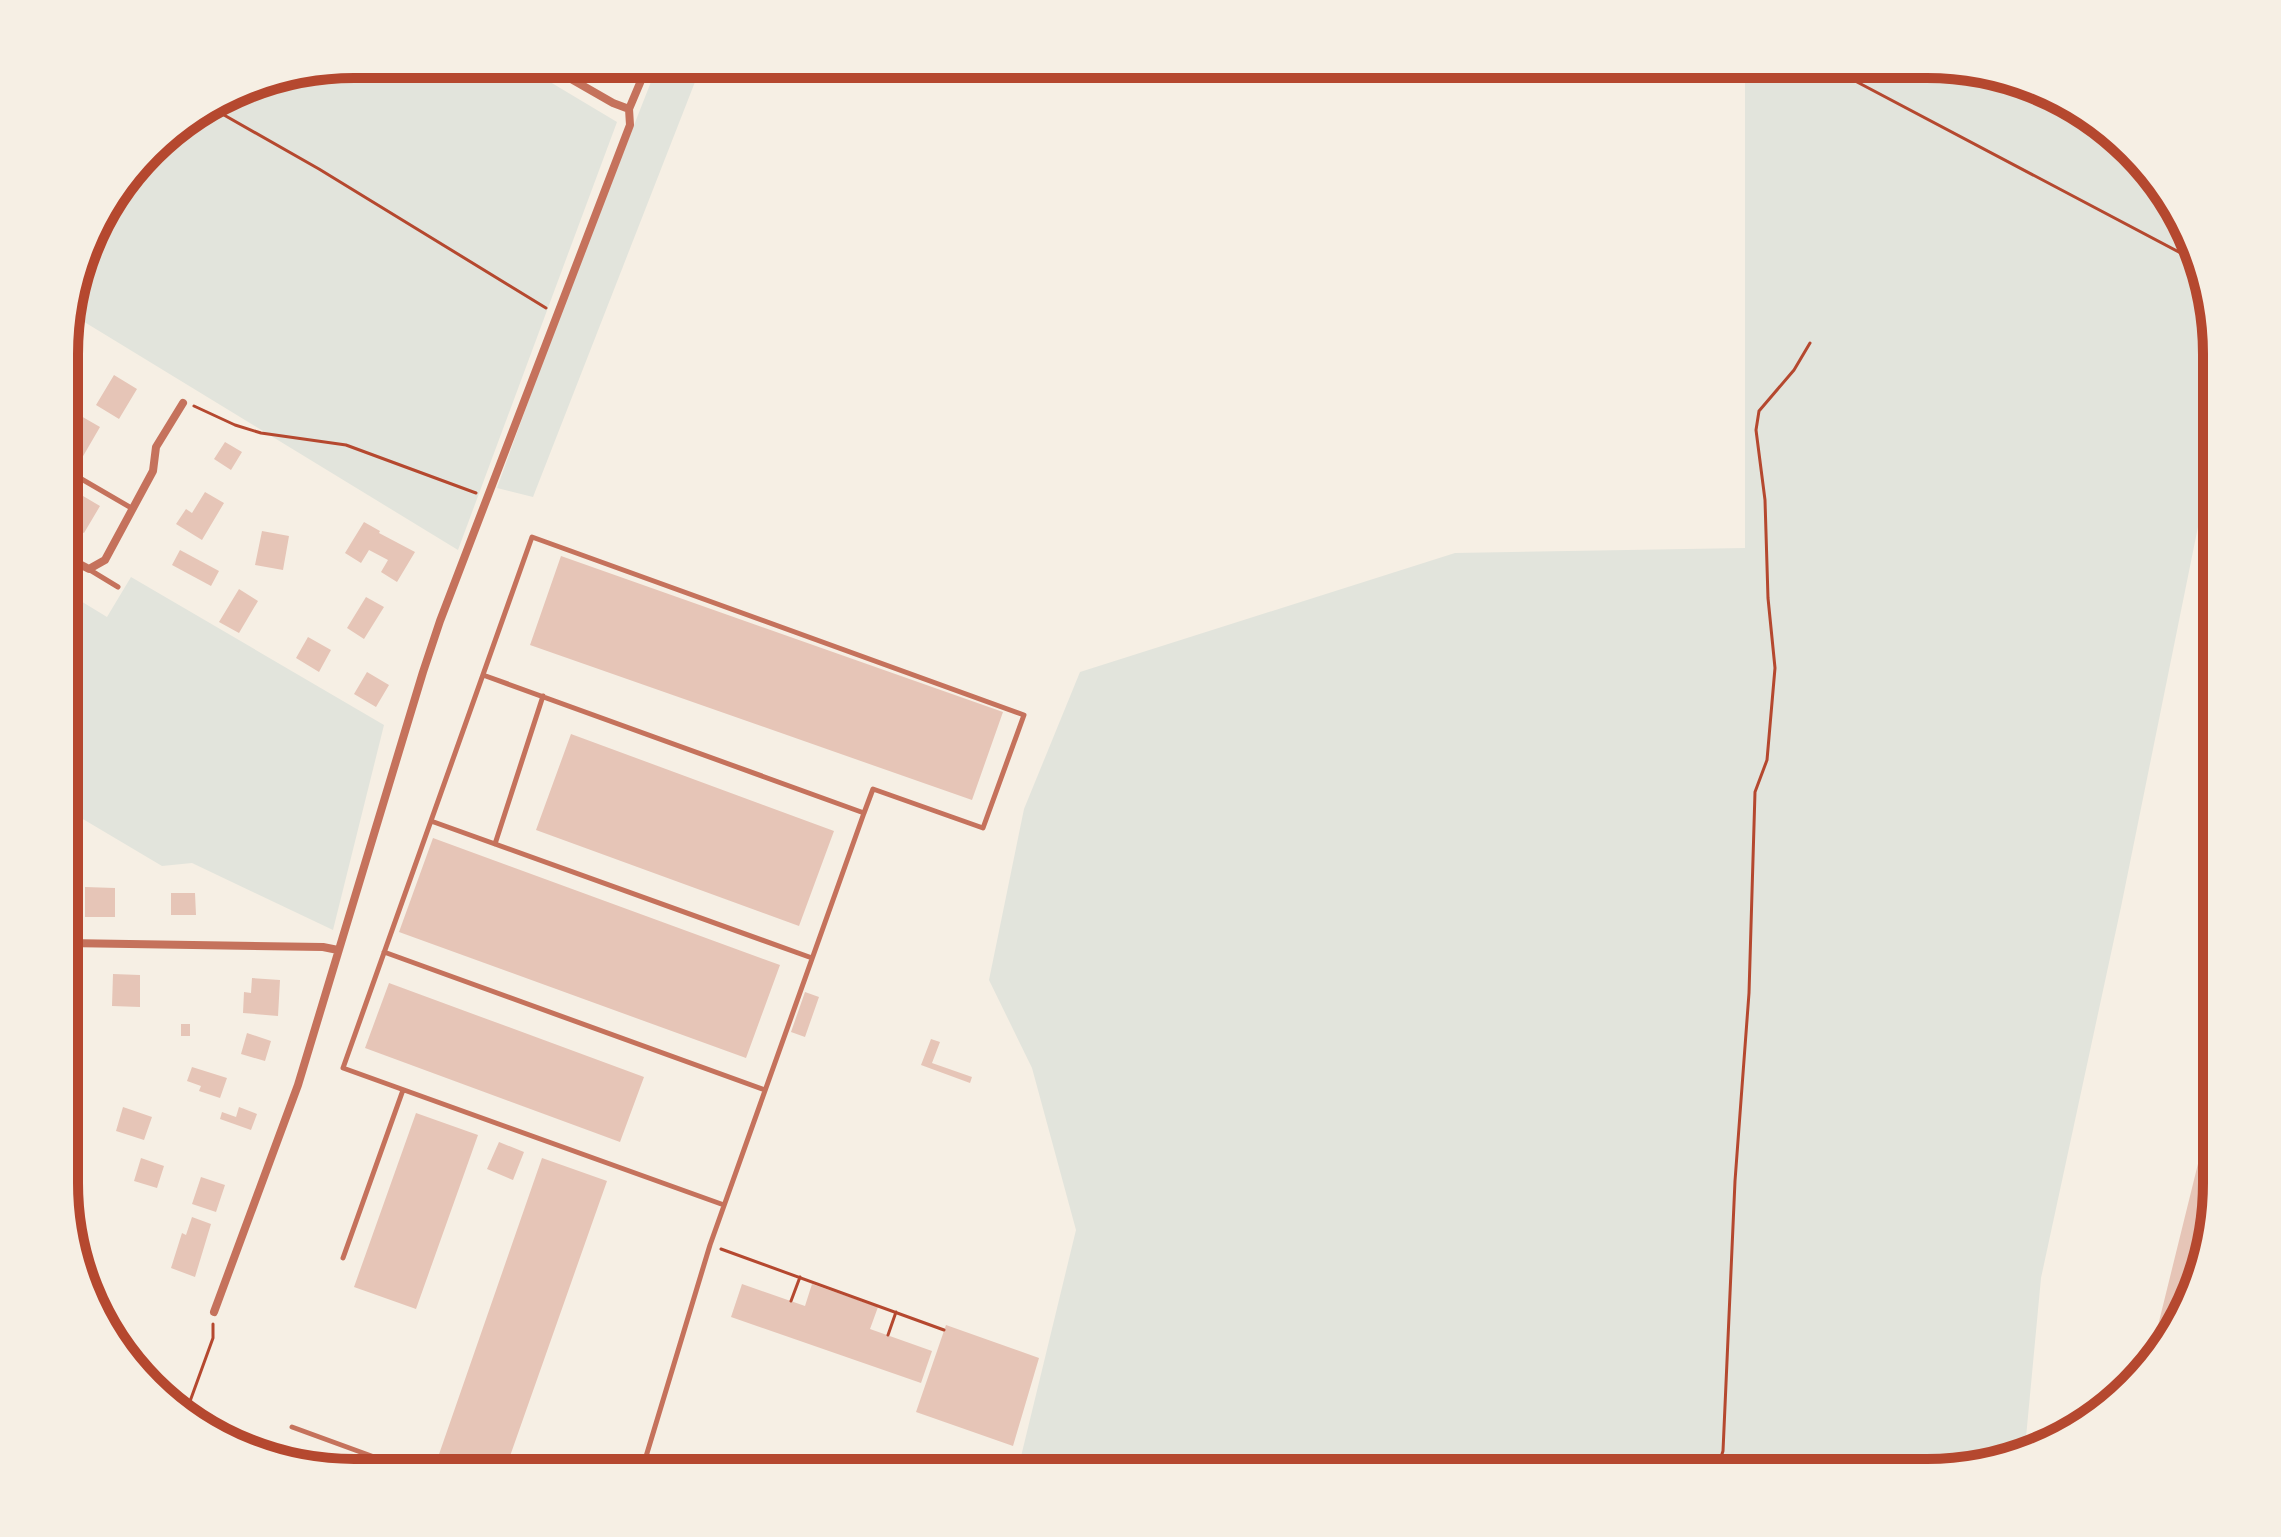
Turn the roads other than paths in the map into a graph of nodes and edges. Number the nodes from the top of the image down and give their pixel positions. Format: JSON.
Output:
{"nodes":[{"id":1,"x":569,"y":78,"type":"edge"},
{"id":2,"x":642,"y":78,"type":"edge"},
{"id":3,"x":629,"y":109,"type":"junction"},
{"id":4,"x":183,"y":403,"type":"road end"},
{"id":5,"x":78,"y":477,"type":"edge"},
{"id":6,"x":133,"y":509,"type":"junction"},
{"id":7,"x":78,"y":563,"type":"edge"},
{"id":8,"x":89,"y":569,"type":"junction"},
{"id":9,"x":118,"y":587,"type":"dead end"},
{"id":10,"x":483,"y":675,"type":"junction"},
{"id":11,"x":543,"y":696,"type":"junction"},
{"id":12,"x":864,"y":813,"type":"junction"},
{"id":13,"x":431,"y":821,"type":"junction"},
{"id":14,"x":495,"y":844,"type":"junction"},
{"id":15,"x":78,"y":943,"type":"edge"},
{"id":16,"x":338,"y":950,"type":"junction"},
{"id":17,"x":384,"y":952,"type":"junction"},
{"id":18,"x":812,"y":958,"type":"junction"},
{"id":19,"x":403,"y":1090,"type":"junction"},
{"id":20,"x":765,"y":1090,"type":"junction"},
{"id":21,"x":724,"y":1205,"type":"junction"},
{"id":22,"x":343,"y":1258,"type":"dead end"},
{"id":23,"x":214,"y":1312,"type":"road end"},
{"id":24,"x":292,"y":1427,"type":"dead end"},
{"id":25,"x":380,"y":1459,"type":"edge"},
{"id":26,"x":645,"y":1459,"type":"edge"}],
"edges":[{"from":1,"to":3,"type":"street"},
{"from":2,"to":3,"type":"street"},
{"from":3,"to":16,"type":"street"},
{"from":4,"to":6,"type":"street"},
{"from":5,"to":6,"type":"lane"},
{"from":6,"to":8,"type":"street"},
{"from":7,"to":8,"type":"street"},
{"from":8,"to":9,"type":"lane"},
{"from":10,"to":11,"type":"lane"},
{"from":10,"to":12,"type":"lane"},
{"from":10,"to":13,"type":"lane"},
{"from":11,"to":12,"type":"lane"},
{"from":11,"to":14,"type":"lane"},
{"from":12,"to":18,"type":"lane"},
{"from":13,"to":14,"type":"lane"},
{"from":13,"to":17,"type":"lane"},
{"from":14,"to":18,"type":"lane"},
{"from":15,"to":16,"type":"street"},
{"from":16,"to":23,"type":"street"},
{"from":17,"to":19,"type":"lane"},
{"from":17,"to":20,"type":"lane"},
{"from":18,"to":20,"type":"lane"},
{"from":19,"to":21,"type":"lane"},
{"from":19,"to":22,"type":"lane"},
{"from":20,"to":21,"type":"lane"},
{"from":21,"to":26,"type":"lane"},
{"from":24,"to":25,"type":"lane"}]}
